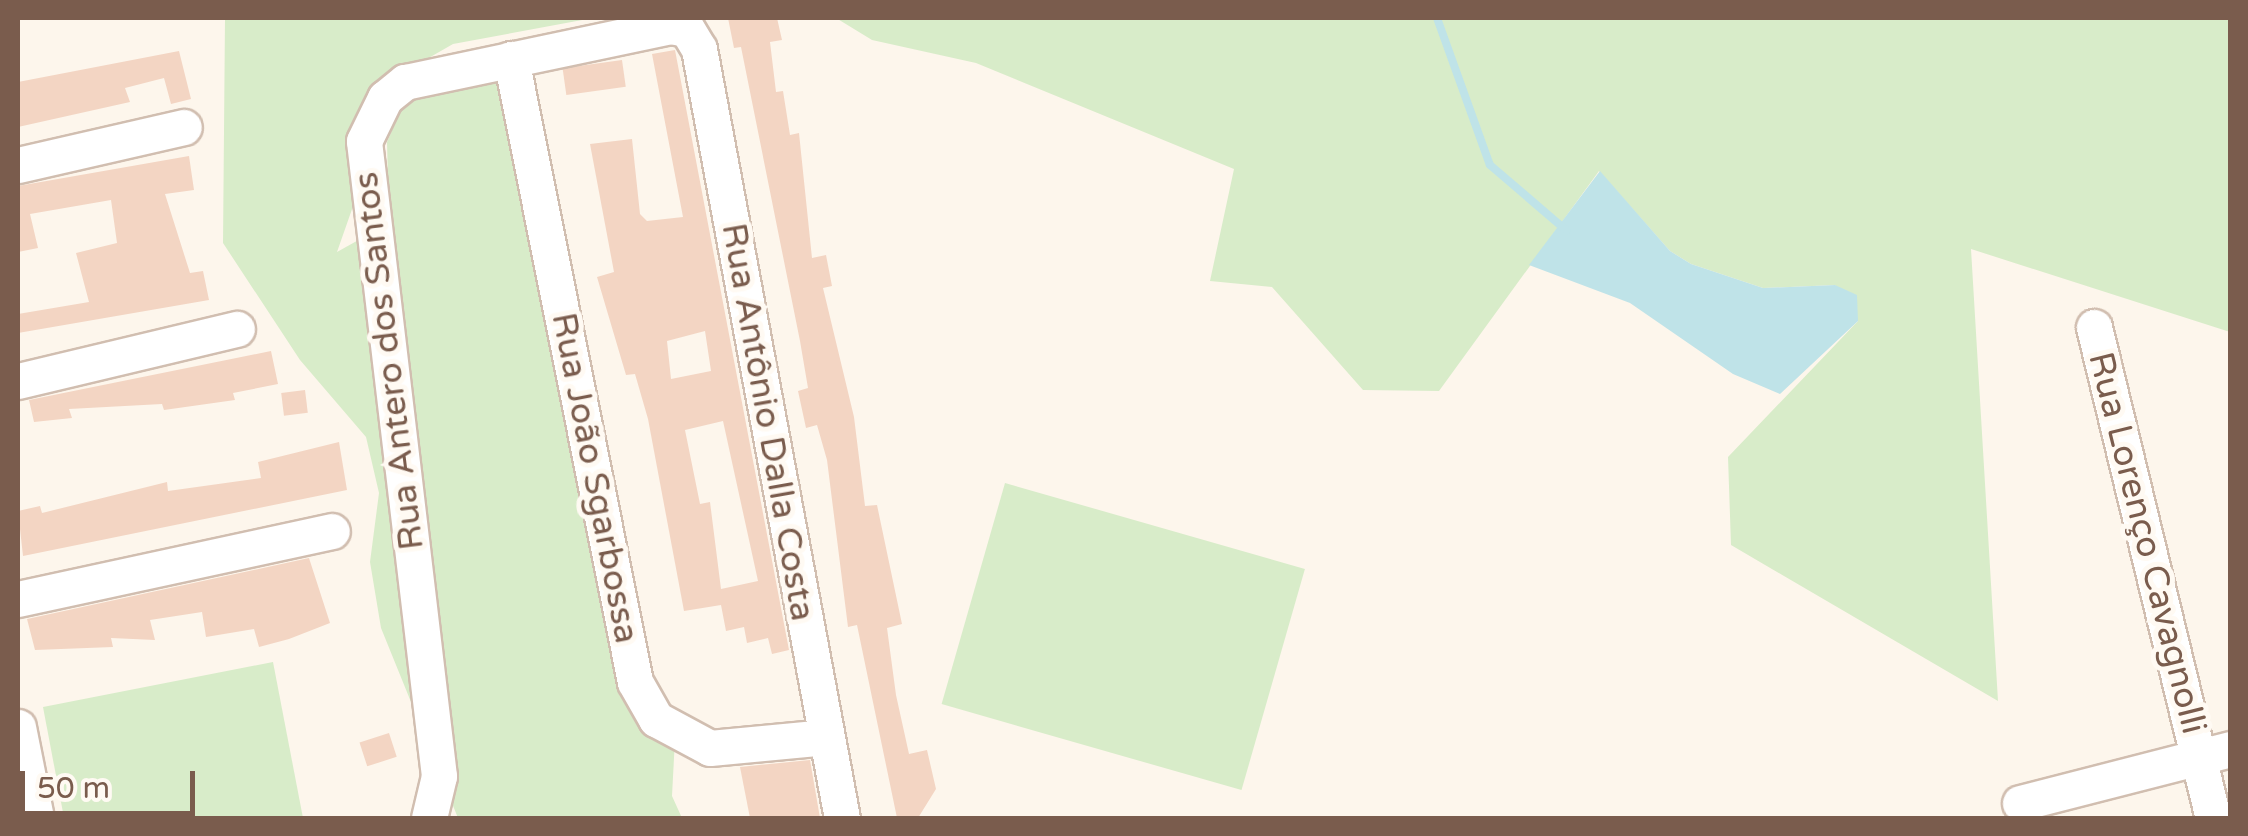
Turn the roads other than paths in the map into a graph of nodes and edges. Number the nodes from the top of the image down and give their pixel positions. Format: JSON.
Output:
{"nodes":[{"id":1,"x":687,"y":29,"type":"joint"},
{"id":2,"x":511,"y":59,"type":"junction"},
{"id":3,"x":184,"y":126,"type":"dead end"},
{"id":4,"x":18,"y":166,"type":"edge"},
{"id":5,"x":2094,"y":327,"type":"dead end"},
{"id":6,"x":237,"y":329,"type":"dead end"},
{"id":7,"x":18,"y":381,"type":"edge"},
{"id":8,"x":332,"y":531,"type":"dead end"},
{"id":9,"x":18,"y":599,"type":"edge"},
{"id":10,"x":18,"y":726,"type":"edge"},
{"id":11,"x":826,"y":736,"type":"junction"},
{"id":12,"x":2215,"y":753,"type":"edge"},
{"id":13,"x":2020,"y":802,"type":"dead end"},
{"id":14,"x":36,"y":818,"type":"edge"},
{"id":15,"x":429,"y":818,"type":"edge"},
{"id":16,"x":842,"y":818,"type":"edge"},
{"id":17,"x":2213,"y":818,"type":"edge"}],
"edges":[{"from":1,"to":2,"type":"street","name":"Rua Antero dos Santos"},
{"from":1,"to":11,"type":"street","name":"Rua Antônio Dalla Costa"},
{"from":2,"to":11,"type":"street","name":"Rua João Sgarbossa"},
{"from":2,"to":15,"type":"street","name":"Rua Antero dos Santos"},
{"from":3,"to":4,"type":"street"},
{"from":5,"to":12,"type":"street","name":"Rua Lorenço Cavagnolli"},
{"from":6,"to":7,"type":"street"},
{"from":8,"to":9,"type":"street"},
{"from":10,"to":14,"type":"street"},
{"from":11,"to":16,"type":"street","name":"Rua Antônio Dalla Costa"},
{"from":12,"to":13,"type":"street"},
{"from":12,"to":17,"type":"street","name":"Rua Lorenço Cavagnolli"}]}
